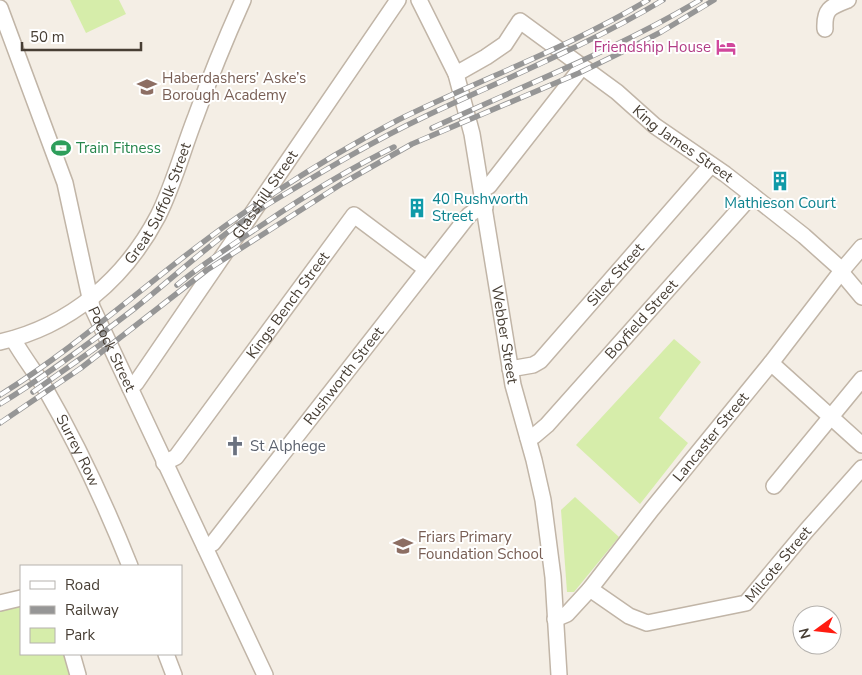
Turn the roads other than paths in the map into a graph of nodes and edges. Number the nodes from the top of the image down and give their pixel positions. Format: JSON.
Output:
{"nodes":[{"id":1,"x":243,"y":0,"type":"edge"},
{"id":2,"x":398,"y":0,"type":"edge"},
{"id":3,"x":419,"y":0,"type":"edge"},
{"id":4,"x":848,"y":0,"type":"edge"},
{"id":5,"x":0,"y":8,"type":"edge"},
{"id":6,"x":825,"y":29,"type":"dead end"},
{"id":7,"x":582,"y":67,"type":"junction"},
{"id":8,"x":456,"y":74,"type":"junction"},
{"id":9,"x":711,"y":165,"type":"junction"},
{"id":10,"x":482,"y":190,"type":"junction"},
{"id":11,"x":752,"y":195,"type":"junction"},
{"id":12,"x":485,"y":207,"type":"junction"},
{"id":13,"x":862,"y":247,"type":"edge"},
{"id":14,"x":426,"y":269,"type":"junction"},
{"id":15,"x":842,"y":271,"type":"junction"},
{"id":16,"x":862,"y":297,"type":"edge"},
{"id":17,"x":90,"y":300,"type":"junction"},
{"id":18,"x":6,"y":341,"type":"edge"},
{"id":19,"x":771,"y":363,"type":"junction"},
{"id":20,"x":510,"y":369,"type":"junction"},
{"id":21,"x":862,"y":379,"type":"edge"},
{"id":22,"x":130,"y":388,"type":"junction"},
{"id":23,"x":831,"y":417,"type":"junction"},
{"id":24,"x":528,"y":438,"type":"junction"},
{"id":25,"x":862,"y":445,"type":"edge"},
{"id":26,"x":164,"y":463,"type":"junction"},
{"id":27,"x":862,"y":468,"type":"edge"},
{"id":28,"x":774,"y":486,"type":"dead end"},
{"id":29,"x":205,"y":547,"type":"junction"},
{"id":30,"x":130,"y":565,"type":"edge"},
{"id":31,"x":590,"y":588,"type":"junction"},
{"id":32,"x":20,"y":598,"type":"edge"},
{"id":33,"x":0,"y":603,"type":"edge"},
{"id":34,"x":555,"y":619,"type":"junction"},
{"id":35,"x":72,"y":655,"type":"edge"},
{"id":36,"x":166,"y":655,"type":"edge"},
{"id":37,"x":78,"y":675,"type":"edge"},
{"id":38,"x":174,"y":675,"type":"edge"},
{"id":39,"x":265,"y":675,"type":"edge"},
{"id":40,"x":560,"y":675,"type":"edge"}],
"edges":[{"from":1,"to":17,"type":"street","name":"Great Suffolk Street"},
{"from":2,"to":22,"type":"street","name":"Glasshill Street"},
{"from":3,"to":8,"type":"street","name":"Webber Street"},
{"from":4,"to":6,"type":"street"},
{"from":5,"to":17,"type":"street","name":"Pocock Street"},
{"from":7,"to":8,"type":"street","name":"King James Street"},
{"from":7,"to":9,"type":"street","name":"King James Street"},
{"from":7,"to":10,"type":"street"},
{"from":8,"to":10,"type":"street","name":"Webber Street"},
{"from":9,"to":11,"type":"street","name":"King James Street"},
{"from":9,"to":20,"type":"street","name":"Silex Street"},
{"from":10,"to":12,"type":"street","name":"Webber Street"},
{"from":11,"to":15,"type":"street","name":"King James Street"},
{"from":11,"to":24,"type":"street","name":"Boyfield Street"},
{"from":12,"to":14,"type":"street","name":"Rushworth Street"},
{"from":12,"to":20,"type":"street","name":"Webber Street"},
{"from":13,"to":15,"type":"street","name":"Lancaster Street"},
{"from":14,"to":26,"type":"street","name":"Kings Bench Street"},
{"from":14,"to":29,"type":"street","name":"Rushworth Street"},
{"from":15,"to":16,"type":"street","name":"King James Street"},
{"from":15,"to":19,"type":"street","name":"Lancaster Street"},
{"from":17,"to":18,"type":"street","name":"Great Suffolk Street"},
{"from":17,"to":22,"type":"street","name":"Pocock Street"},
{"from":18,"to":30,"type":"street","name":"Surrey Row"},
{"from":19,"to":23,"type":"street"},
{"from":19,"to":31,"type":"street","name":"Lancaster Street"},
{"from":20,"to":24,"type":"street","name":"Webber Street"},
{"from":21,"to":23,"type":"street"},
{"from":22,"to":26,"type":"street","name":"Pocock Street"},
{"from":23,"to":25,"type":"street"},
{"from":23,"to":28,"type":"street"},
{"from":24,"to":34,"type":"street","name":"Webber Street"},
{"from":26,"to":29,"type":"street","name":"Pocock Street"},
{"from":27,"to":31,"type":"street","name":"Milcote Street"},
{"from":29,"to":39,"type":"street","name":"Pocock Street"},
{"from":31,"to":34,"type":"street","name":"Lancaster Street"},
{"from":32,"to":33,"type":"street"},
{"from":34,"to":40,"type":"street","name":"Webber Street"},
{"from":35,"to":37,"type":"street"},
{"from":36,"to":38,"type":"street"}]}
